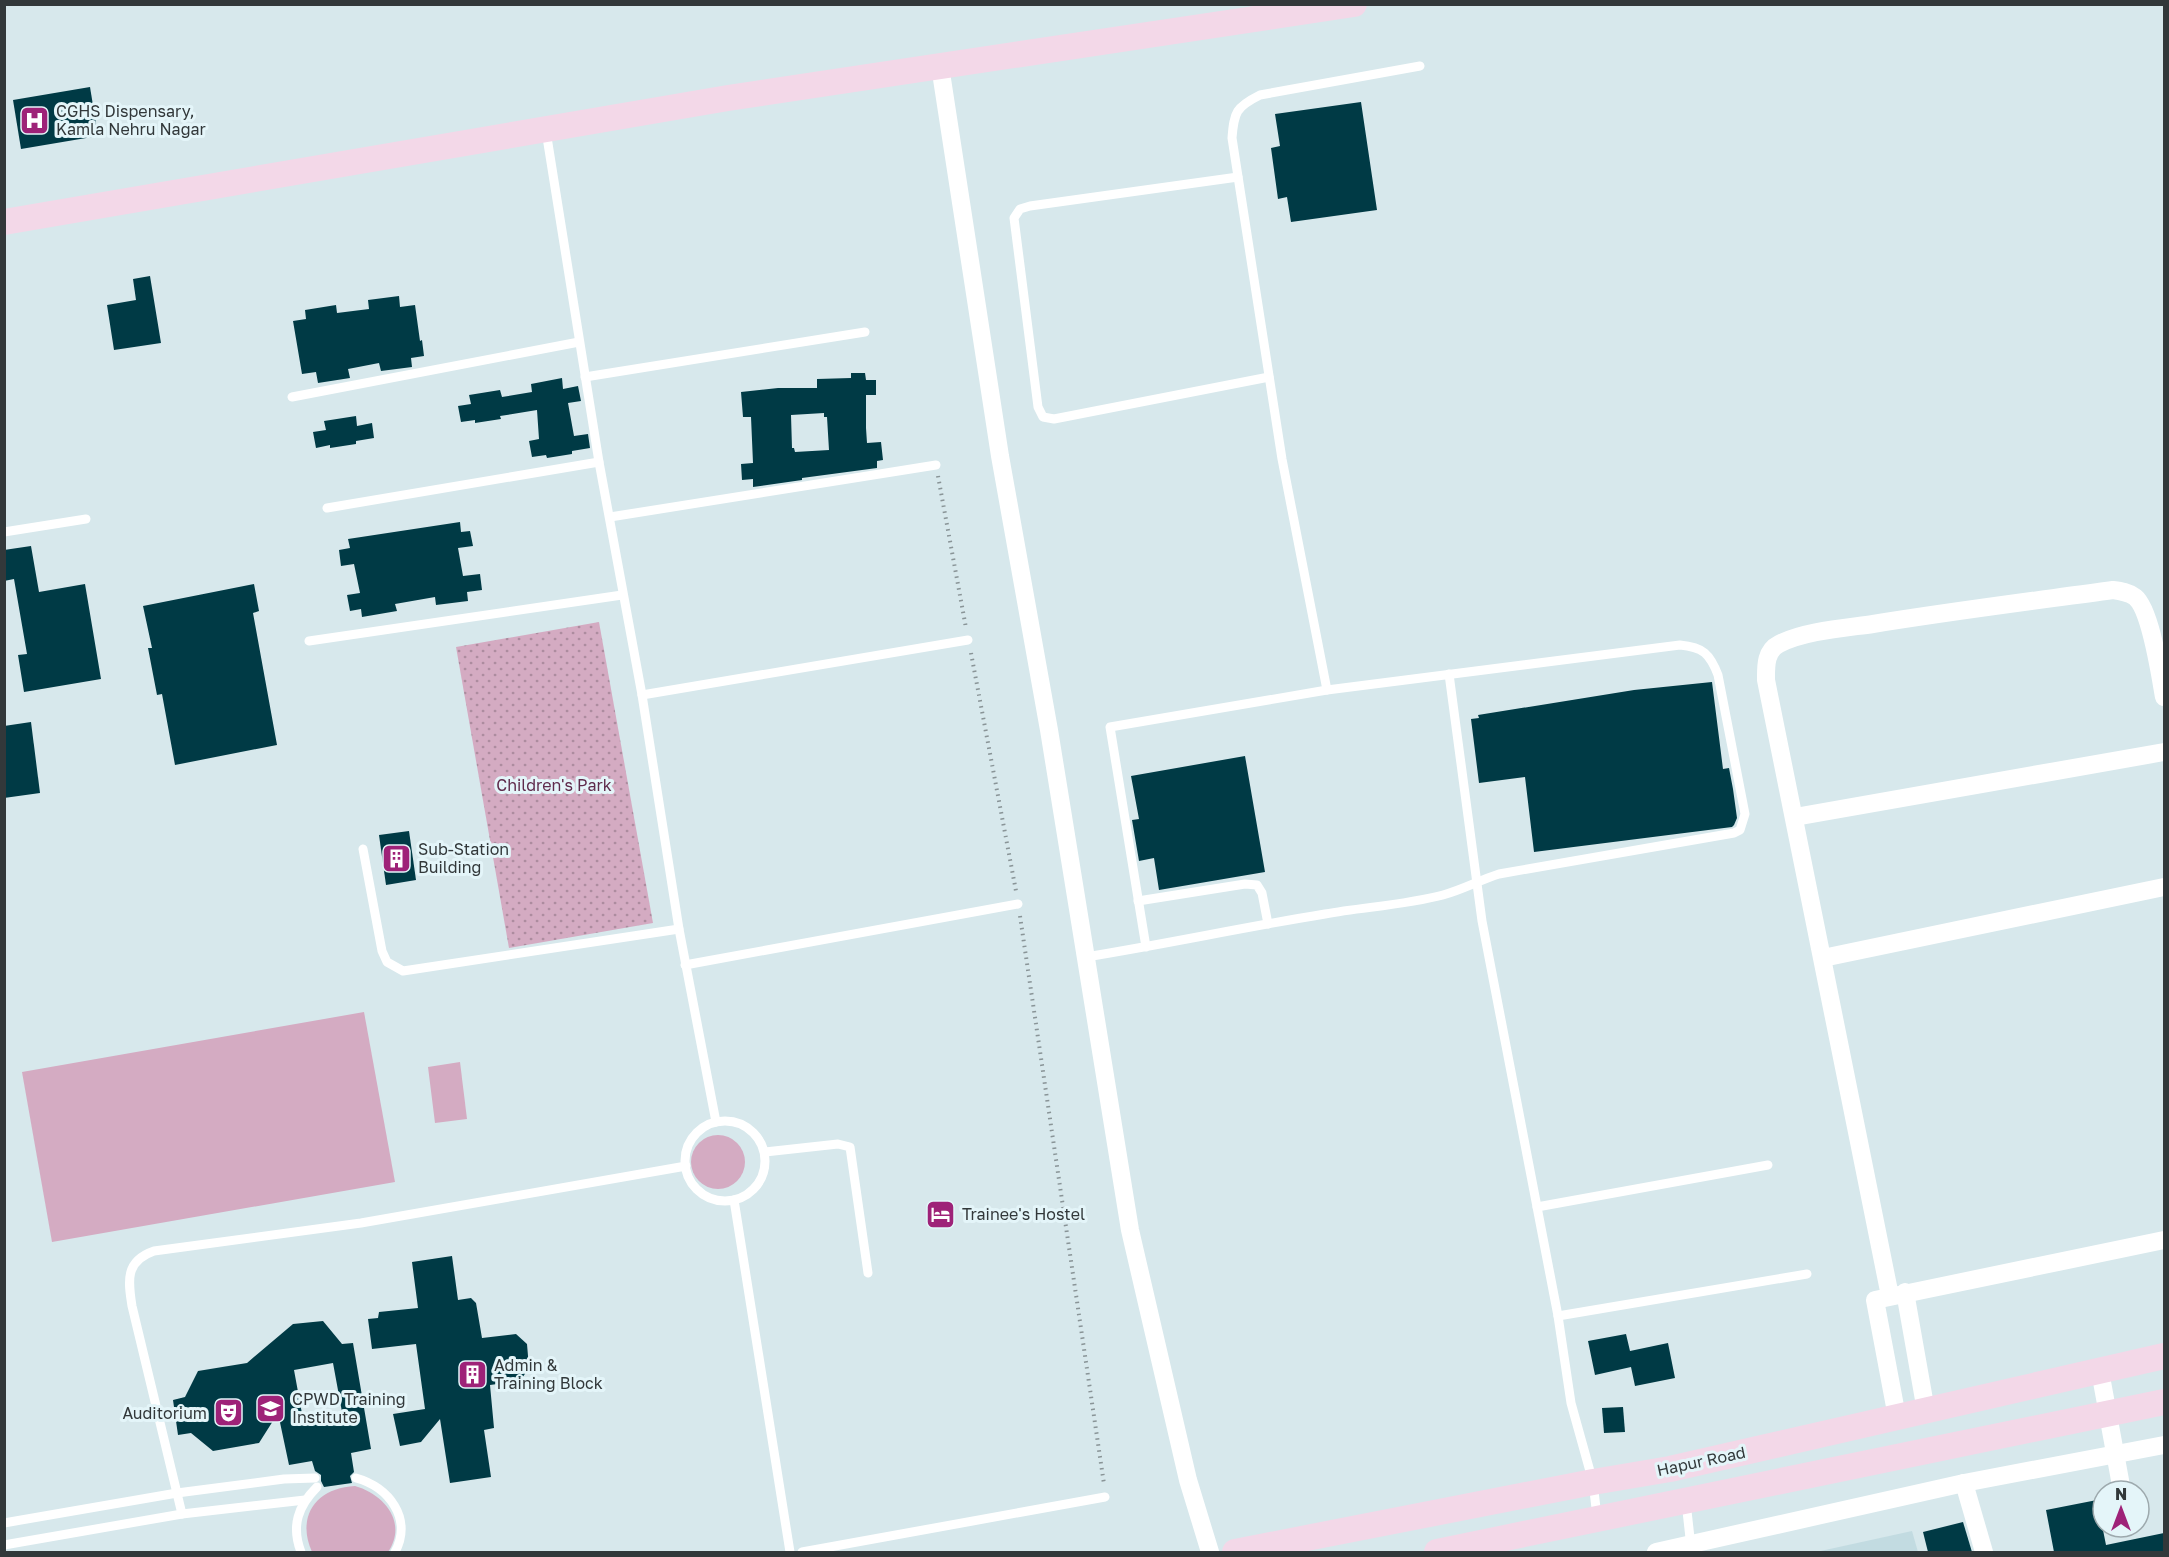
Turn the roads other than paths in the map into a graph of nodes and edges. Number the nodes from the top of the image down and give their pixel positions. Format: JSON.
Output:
{"nodes":[{"id":1,"x":1354,"y":4,"type":"edge"},
{"id":2,"x":940,"y":66,"type":"junction"},
{"id":3,"x":1420,"y":66,"type":"dead end"},
{"id":4,"x":546,"y":129,"type":"junction"},
{"id":5,"x":1238,"y":177,"type":"junction"},
{"id":6,"x":4,"y":222,"type":"edge"},
{"id":7,"x":865,"y":332,"type":"dead end"},
{"id":8,"x":579,"y":342,"type":"junction"},
{"id":9,"x":585,"y":377,"type":"junction"},
{"id":10,"x":1269,"y":377,"type":"junction"},
{"id":11,"x":292,"y":397,"type":"dead end"},
{"id":12,"x":599,"y":462,"type":"junction"},
{"id":13,"x":936,"y":465,"type":"road end"},
{"id":14,"x":327,"y":508,"type":"dead end"},
{"id":15,"x":610,"y":518,"type":"junction"},
{"id":16,"x":86,"y":519,"type":"dead end"},
{"id":17,"x":4,"y":532,"type":"edge"},
{"id":18,"x":622,"y":595,"type":"junction"},
{"id":19,"x":968,"y":640,"type":"road end"},
{"id":20,"x":309,"y":641,"type":"dead end"},
{"id":21,"x":1449,"y":674,"type":"junction"},
{"id":22,"x":1328,"y":690,"type":"junction"},
{"id":23,"x":642,"y":695,"type":"junction"},
{"id":24,"x":2164,"y":697,"type":"edge"},
{"id":25,"x":2164,"y":752,"type":"edge"},
{"id":26,"x":1795,"y":817,"type":"junction"},
{"id":27,"x":363,"y":849,"type":"dead end"},
{"id":28,"x":1478,"y":881,"type":"junction"},
{"id":29,"x":2164,"y":887,"type":"edge"},
{"id":30,"x":1138,"y":902,"type":"junction"},
{"id":31,"x":1018,"y":904,"type":"road end"},
{"id":32,"x":1268,"y":924,"type":"junction"},
{"id":33,"x":679,"y":929,"type":"junction"},
{"id":34,"x":1146,"y":947,"type":"junction"},
{"id":35,"x":1086,"y":957,"type":"junction"},
{"id":36,"x":1822,"y":958,"type":"junction"},
{"id":37,"x":685,"y":964,"type":"junction"},
{"id":38,"x":716,"y":1122,"type":"junction"},
{"id":39,"x":765,"y":1152,"type":"junction"},
{"id":40,"x":1768,"y":1165,"type":"dead end"},
{"id":41,"x":686,"y":1166,"type":"junction"},
{"id":42,"x":734,"y":1200,"type":"junction"},
{"id":43,"x":1536,"y":1207,"type":"junction"},
{"id":44,"x":2164,"y":1240,"type":"edge"},
{"id":45,"x":868,"y":1273,"type":"dead end"},
{"id":46,"x":1807,"y":1274,"type":"dead end"},
{"id":47,"x":1897,"y":1294,"type":"junction"},
{"id":48,"x":1558,"y":1316,"type":"junction"},
{"id":49,"x":2164,"y":1356,"type":"edge"},
{"id":50,"x":2100,"y":1371,"type":"junction"},
{"id":51,"x":2164,"y":1402,"type":"edge"},
{"id":52,"x":1926,"y":1411,"type":"junction"},
{"id":53,"x":2109,"y":1414,"type":"junction"},
{"id":54,"x":1897,"y":1417,"type":"junction"},
{"id":55,"x":2164,"y":1445,"type":"edge"},
{"id":56,"x":2116,"y":1455,"type":"junction"},
{"id":57,"x":356,"y":1478,"type":"dead end"},
{"id":58,"x":2120,"y":1479,"type":"edge"},
{"id":59,"x":1593,"y":1482,"type":"junction"},
{"id":60,"x":1965,"y":1483,"type":"junction"},
{"id":61,"x":177,"y":1492,"type":"junction"},
{"id":62,"x":1106,"y":1497,"type":"road end"},
{"id":63,"x":306,"y":1500,"type":"junction"},
{"id":64,"x":1686,"y":1502,"type":"junction"},
{"id":65,"x":182,"y":1514,"type":"junction"},
{"id":66,"x":1598,"y":1520,"type":"junction"},
{"id":67,"x":4,"y":1522,"type":"edge"},
{"id":68,"x":4,"y":1545,"type":"edge"},
{"id":69,"x":1691,"y":1549,"type":"edge"},
{"id":70,"x":301,"y":1552,"type":"edge"},
{"id":71,"x":395,"y":1552,"type":"edge"},
{"id":72,"x":790,"y":1552,"type":"edge"},
{"id":73,"x":802,"y":1552,"type":"edge"},
{"id":74,"x":1210,"y":1552,"type":"edge"},
{"id":75,"x":1235,"y":1552,"type":"edge"},
{"id":76,"x":1437,"y":1552,"type":"edge"},
{"id":77,"x":1656,"y":1552,"type":"edge"},
{"id":78,"x":1984,"y":1552,"type":"edge"}],
"edges":[{"from":1,"to":2,"type":"main road"},
{"from":2,"to":4,"type":"main road"},
{"from":2,"to":35,"type":"street"},
{"from":3,"to":5,"type":"lane"},
{"from":4,"to":6,"type":"main road"},
{"from":4,"to":8,"type":"lane"},
{"from":5,"to":10,"type":"lane"},
{"from":5,"to":10,"type":"lane"},
{"from":7,"to":9,"type":"lane"},
{"from":8,"to":9,"type":"lane"},
{"from":8,"to":11,"type":"lane"},
{"from":9,"to":12,"type":"lane"},
{"from":10,"to":22,"type":"lane"},
{"from":12,"to":14,"type":"lane"},
{"from":12,"to":15,"type":"lane"},
{"from":13,"to":15,"type":"lane"},
{"from":15,"to":18,"type":"lane"},
{"from":16,"to":17,"type":"lane"},
{"from":18,"to":20,"type":"lane"},
{"from":18,"to":23,"type":"lane"},
{"from":19,"to":23,"type":"lane"},
{"from":21,"to":22,"type":"lane"},
{"from":21,"to":28,"type":"lane"},
{"from":21,"to":28,"type":"lane"},
{"from":22,"to":30,"type":"lane"},
{"from":23,"to":33,"type":"lane"},
{"from":24,"to":26,"type":"street"},
{"from":25,"to":26,"type":"street"},
{"from":26,"to":36,"type":"street"},
{"from":27,"to":33,"type":"lane"},
{"from":28,"to":32,"type":"lane"},
{"from":28,"to":43,"type":"lane"},
{"from":29,"to":36,"type":"street"},
{"from":30,"to":32,"type":"lane"},
{"from":30,"to":34,"type":"lane"},
{"from":31,"to":37,"type":"lane"},
{"from":32,"to":34,"type":"lane"},
{"from":33,"to":37,"type":"lane"},
{"from":34,"to":35,"type":"lane"},
{"from":35,"to":74,"type":"street"},
{"from":36,"to":47,"type":"street"},
{"from":37,"to":38,"type":"lane"},
{"from":38,"to":39,"type":"lane"},
{"from":38,"to":41,"type":"lane"},
{"from":39,"to":42,"type":"lane"},
{"from":39,"to":45,"type":"lane"},
{"from":40,"to":43,"type":"lane"},
{"from":41,"to":42,"type":"lane"},
{"from":41,"to":61,"type":"lane"},
{"from":42,"to":72,"type":"lane"},
{"from":43,"to":48,"type":"lane"},
{"from":44,"to":47,"type":"street"},
{"from":46,"to":48,"type":"lane"},
{"from":47,"to":52,"type":"street"},
{"from":47,"to":54,"type":"street"},
{"from":48,"to":59,"type":"lane"},
{"from":49,"to":50,"type":"main road","name":"Hapur Road"},
{"from":50,"to":52,"type":"main road","name":"Hapur Road"},
{"from":50,"to":53,"type":"street"},
{"from":51,"to":53,"type":"main road"},
{"from":52,"to":54,"type":"main road","name":"Hapur Road"},
{"from":53,"to":56,"type":"street"},
{"from":53,"to":64,"type":"main road"},
{"from":54,"to":59,"type":"main road","name":"Hapur Road"},
{"from":55,"to":56,"type":"street"},
{"from":56,"to":58,"type":"street"},
{"from":56,"to":60,"type":"street"},
{"from":57,"to":71,"type":"lane"},
{"from":59,"to":66,"type":"lane"},
{"from":59,"to":75,"type":"main road","name":"Hapur Road"},
{"from":60,"to":69,"type":"street"},
{"from":60,"to":78,"type":"street"},
{"from":61,"to":63,"type":"lane"},
{"from":61,"to":65,"type":"lane"},
{"from":61,"to":67,"type":"lane"},
{"from":62,"to":73,"type":"lane"},
{"from":63,"to":65,"type":"lane"},
{"from":63,"to":70,"type":"lane"},
{"from":64,"to":66,"type":"main road"},
{"from":64,"to":69,"type":"lane"},
{"from":65,"to":68,"type":"lane"},
{"from":66,"to":76,"type":"main road"},
{"from":69,"to":77,"type":"street"}]}
